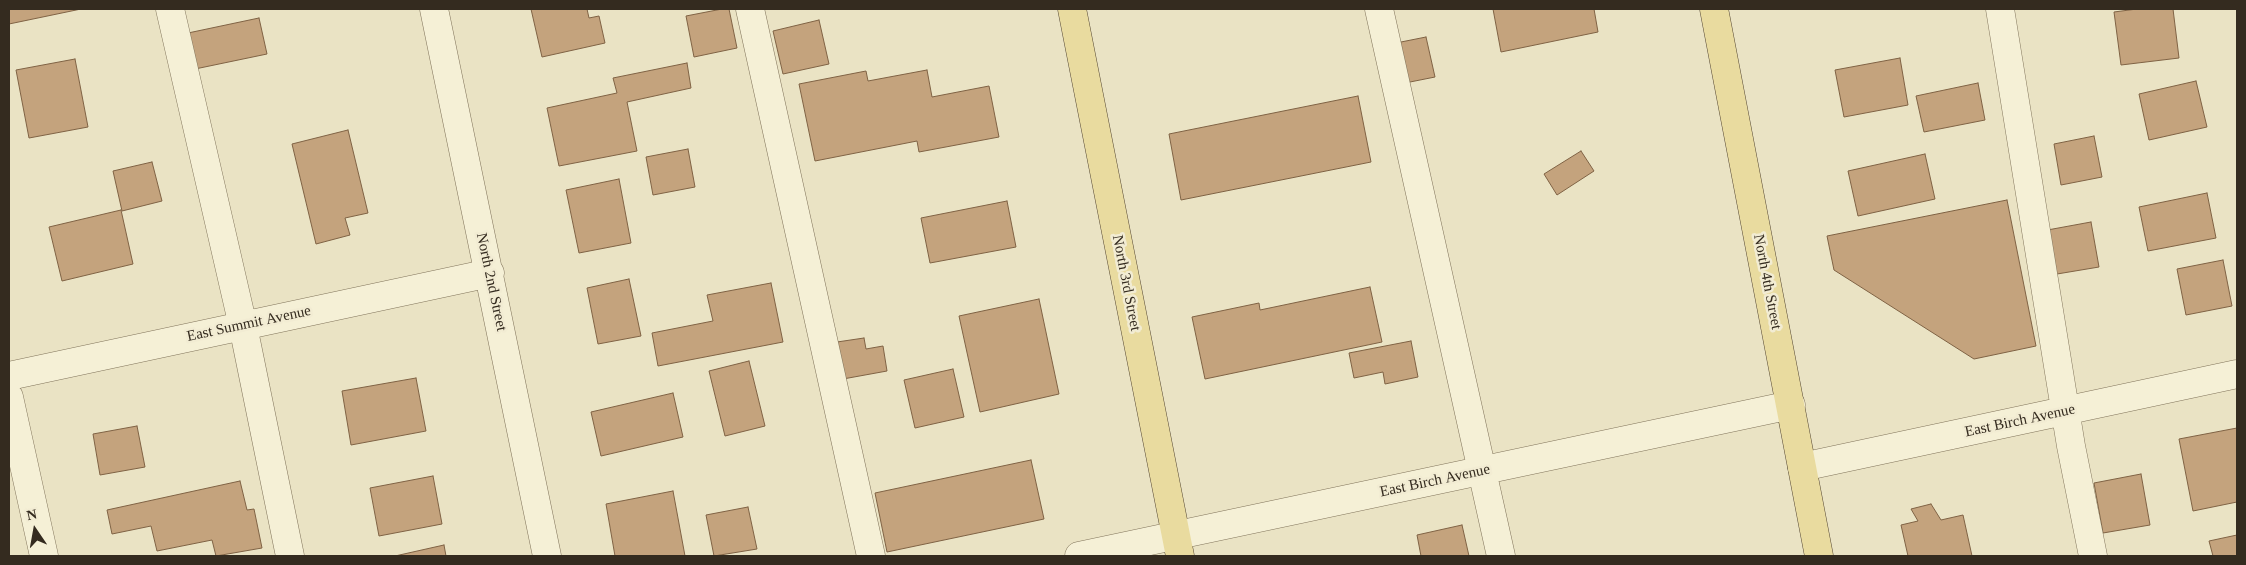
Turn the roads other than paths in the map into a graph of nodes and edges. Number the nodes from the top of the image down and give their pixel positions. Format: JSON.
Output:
{"nodes":[{"id":1,"x":170,"y":9,"type":"edge"},
{"id":2,"x":434,"y":9,"type":"edge"},
{"id":3,"x":750,"y":9,"type":"edge"},
{"id":4,"x":1072,"y":9,"type":"edge"},
{"id":5,"x":1379,"y":9,"type":"edge"},
{"id":6,"x":1714,"y":9,"type":"edge"},
{"id":7,"x":2000,"y":9,"type":"edge"},
{"id":8,"x":490,"y":273,"type":"junction"},
{"id":9,"x":243,"y":326,"type":"junction"},
{"id":10,"x":2237,"y":374,"type":"edge"},
{"id":11,"x":9,"y":376,"type":"edge"},
{"id":12,"x":9,"y":397,"type":"edge"},
{"id":13,"x":1791,"y":406,"type":"junction"},
{"id":14,"x":2065,"y":411,"type":"junction"},
{"id":15,"x":1802,"y":467,"type":"junction"},
{"id":16,"x":1482,"y":471,"type":"junction"},
{"id":17,"x":1178,"y":546,"type":"edge"},
{"id":18,"x":44,"y":556,"type":"edge"},
{"id":19,"x":290,"y":556,"type":"edge"},
{"id":20,"x":547,"y":556,"type":"edge"},
{"id":21,"x":871,"y":556,"type":"edge"},
{"id":22,"x":1079,"y":556,"type":"edge"},
{"id":23,"x":1501,"y":556,"type":"edge"},
{"id":24,"x":1819,"y":556,"type":"edge"},
{"id":25,"x":2093,"y":556,"type":"edge"}],
"edges":[{"from":1,"to":9,"type":"street"},
{"from":2,"to":8,"type":"street","name":"North 2nd Street"},
{"from":3,"to":21,"type":"street"},
{"from":4,"to":17,"type":"main road","name":"North 3rd Street"},
{"from":5,"to":16,"type":"street"},
{"from":6,"to":13,"type":"main road","name":"North 4th Street"},
{"from":7,"to":14,"type":"street"},
{"from":8,"to":9,"type":"street","name":"East Summit Avenue"},
{"from":8,"to":20,"type":"street","name":"North 2nd Street"},
{"from":9,"to":11,"type":"street","name":"East Summit Avenue"},
{"from":9,"to":19,"type":"street"},
{"from":10,"to":14,"type":"street","name":"East Birch Avenue"},
{"from":12,"to":18,"type":"street"},
{"from":13,"to":15,"type":"main road","name":"North 4th Street"},
{"from":13,"to":16,"type":"street","name":"East Birch Avenue"},
{"from":14,"to":15,"type":"street","name":"East Birch Avenue"},
{"from":14,"to":25,"type":"street"},
{"from":15,"to":24,"type":"main road","name":"North 4th Street"},
{"from":16,"to":17,"type":"street","name":"East Birch Avenue"},
{"from":16,"to":23,"type":"street"},
{"from":17,"to":22,"type":"street","name":"East Birch Avenue"}]}
